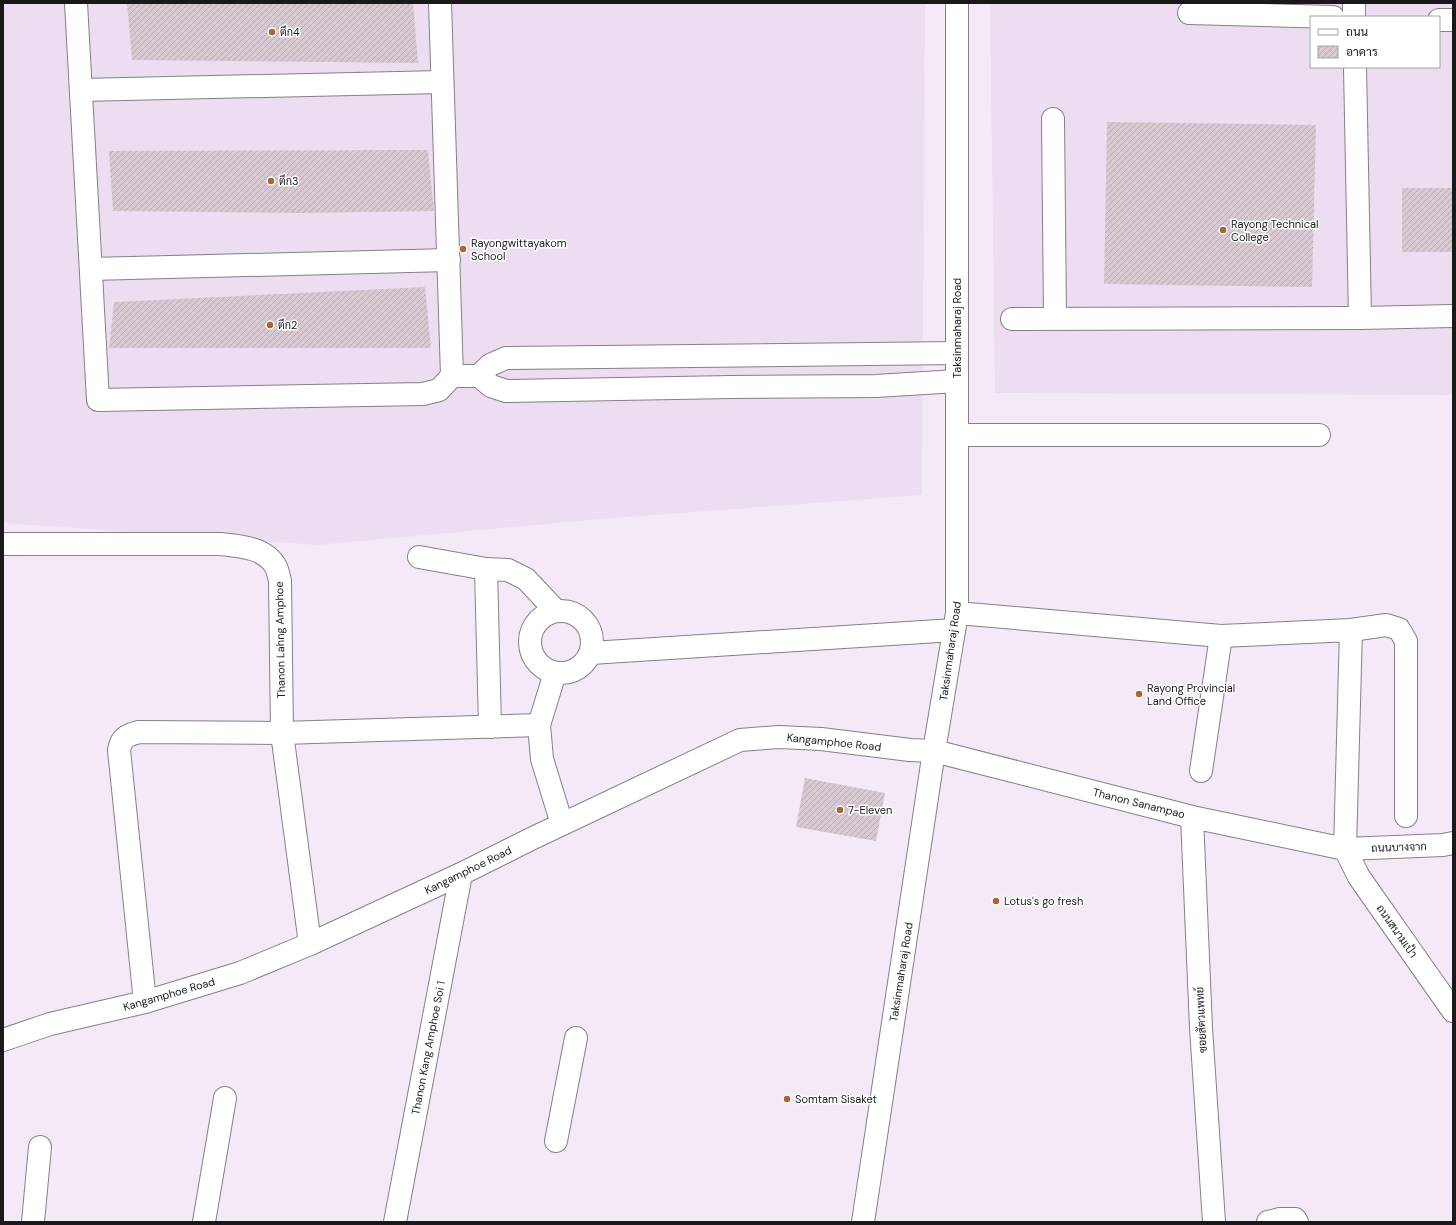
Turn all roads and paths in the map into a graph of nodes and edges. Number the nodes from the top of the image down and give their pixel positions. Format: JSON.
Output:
{"nodes":[{"id":1,"x":76,"y":3,"type":"edge"},
{"id":2,"x":440,"y":3,"type":"edge"},
{"id":3,"x":957,"y":3,"type":"edge"},
{"id":4,"x":1354,"y":3,"type":"edge"},
{"id":5,"x":1189,"y":13,"type":"dead end"},
{"id":6,"x":1310,"y":16,"type":"edge"},
{"id":7,"x":1354,"y":16,"type":"edge"},
{"id":8,"x":1440,"y":20,"type":"edge"},
{"id":9,"x":1453,"y":20,"type":"edge"},
{"id":10,"x":1355,"y":68,"type":"edge"},
{"id":11,"x":442,"y":82,"type":"junction"},
{"id":12,"x":81,"y":90,"type":"junction"},
{"id":13,"x":1053,"y":119,"type":"dead end"},
{"id":14,"x":448,"y":260,"type":"junction"},
{"id":15,"x":91,"y":269,"type":"junction"},
{"id":16,"x":1453,"y":316,"type":"edge"},
{"id":17,"x":1055,"y":318,"type":"junction"},
{"id":18,"x":1360,"y":318,"type":"junction"},
{"id":19,"x":1012,"y":319,"type":"dead end"},
{"id":20,"x":957,"y":353,"type":"junction"},
{"id":21,"x":452,"y":376,"type":"junction"},
{"id":22,"x":479,"y":376,"type":"junction"},
{"id":23,"x":957,"y":382,"type":"junction"},
{"id":24,"x":958,"y":434,"type":"junction"},
{"id":25,"x":1319,"y":435,"type":"dead end"},
{"id":26,"x":3,"y":544,"type":"edge"},
{"id":27,"x":419,"y":557,"type":"dead end"},
{"id":28,"x":486,"y":568,"type":"junction"},
{"id":29,"x":556,"y":611,"type":"junction"},
{"id":30,"x":956,"y":622,"type":"junction"},
{"id":31,"x":1351,"y":630,"type":"junction"},
{"id":32,"x":1221,"y":636,"type":"junction"},
{"id":33,"x":590,"y":653,"type":"junction"},
{"id":34,"x":555,"y":673,"type":"junction"},
{"id":35,"x":539,"y":725,"type":"junction"},
{"id":36,"x":490,"y":727,"type":"junction"},
{"id":37,"x":282,"y":733,"type":"junction"},
{"id":38,"x":934,"y":751,"type":"junction"},
{"id":39,"x":1201,"y":771,"type":"dead end"},
{"id":40,"x":1406,"y":816,"type":"dead end"},
{"id":41,"x":1192,"y":817,"type":"junction"},
{"id":42,"x":562,"y":824,"type":"junction"},
{"id":43,"x":1453,"y":843,"type":"edge"},
{"id":44,"x":1345,"y":849,"type":"junction"},
{"id":45,"x":461,"y":874,"type":"junction"},
{"id":46,"x":310,"y":944,"type":"junction"},
{"id":47,"x":145,"y":1002,"type":"junction"},
{"id":48,"x":1453,"y":1011,"type":"edge"},
{"id":49,"x":576,"y":1038,"type":"dead end"},
{"id":50,"x":3,"y":1040,"type":"edge"},
{"id":51,"x":225,"y":1098,"type":"dead end"},
{"id":52,"x":556,"y":1141,"type":"dead end"},
{"id":53,"x":40,"y":1147,"type":"dead end"},
{"id":54,"x":32,"y":1222,"type":"edge"},
{"id":55,"x":204,"y":1222,"type":"edge"},
{"id":56,"x":395,"y":1222,"type":"edge"},
{"id":57,"x":863,"y":1222,"type":"edge"},
{"id":58,"x":1214,"y":1222,"type":"edge"}],
"edges":[{"from":1,"to":12,"type":"street"},
{"from":2,"to":11,"type":"street"},
{"from":3,"to":20,"type":"street","name":"Taksinmaharaj Road"},
{"from":4,"to":7,"type":"street"},
{"from":5,"to":6,"type":"street"},
{"from":8,"to":9,"type":"street"},
{"from":10,"to":18,"type":"street"},
{"from":11,"to":12,"type":"street"},
{"from":11,"to":14,"type":"street"},
{"from":12,"to":15,"type":"street"},
{"from":13,"to":17,"type":"street"},
{"from":14,"to":15,"type":"street"},
{"from":14,"to":21,"type":"street"},
{"from":15,"to":21,"type":"street"},
{"from":16,"to":18,"type":"street"},
{"from":17,"to":18,"type":"street"},
{"from":17,"to":19,"type":"street"},
{"from":20,"to":22,"type":"street"},
{"from":20,"to":23,"type":"street","name":"Taksinmaharaj Road"},
{"from":21,"to":22,"type":"street"},
{"from":22,"to":23,"type":"street"},
{"from":23,"to":24,"type":"street","name":"Taksinmaharaj Road"},
{"from":24,"to":25,"type":"street"},
{"from":24,"to":30,"type":"street","name":"Taksinmaharaj Road"},
{"from":26,"to":37,"type":"street","name":"Thanon Lahng Amphoe"},
{"from":27,"to":28,"type":"street"},
{"from":28,"to":29,"type":"street"},
{"from":28,"to":36,"type":"street"},
{"from":29,"to":33,"type":"street"},
{"from":29,"to":34,"type":"street"},
{"from":30,"to":32,"type":"street"},
{"from":30,"to":33,"type":"street"},
{"from":30,"to":38,"type":"street","name":"Taksinmaharaj Road"},
{"from":31,"to":32,"type":"street"},
{"from":31,"to":40,"type":"street"},
{"from":31,"to":44,"type":"street"},
{"from":32,"to":39,"type":"street"},
{"from":33,"to":34,"type":"street"},
{"from":34,"to":35,"type":"street"},
{"from":35,"to":36,"type":"street"},
{"from":35,"to":42,"type":"street"},
{"from":36,"to":37,"type":"street"},
{"from":37,"to":46,"type":"street","name":"Thanon Lahng Amphoe"},
{"from":37,"to":47,"type":"street"},
{"from":38,"to":41,"type":"street","name":"Thanon Sanampao"},
{"from":38,"to":42,"type":"street","name":"Kangamphoe Road"},
{"from":38,"to":57,"type":"street","name":"Taksinmaharaj Road"},
{"from":41,"to":44,"type":"street","name":"Thanon Sanampao"},
{"from":41,"to":58,"type":"street","name":"ซอยสัตวแพทย์"},
{"from":42,"to":45,"type":"street","name":"Kangamphoe Road"},
{"from":43,"to":44,"type":"street","name":"ถนนบางจาก"},
{"from":44,"to":48,"type":"street","name":"ถนนสนามเป้า"},
{"from":45,"to":46,"type":"street","name":"Kangamphoe Road"},
{"from":45,"to":56,"type":"street","name":"Thanon Kang Amphoe Soi 1"},
{"from":46,"to":47,"type":"street","name":"Kangamphoe Road"},
{"from":47,"to":50,"type":"street","name":"Kangamphoe Road"},
{"from":49,"to":52,"type":"street"},
{"from":51,"to":55,"type":"street"},
{"from":53,"to":54,"type":"street"}]}
